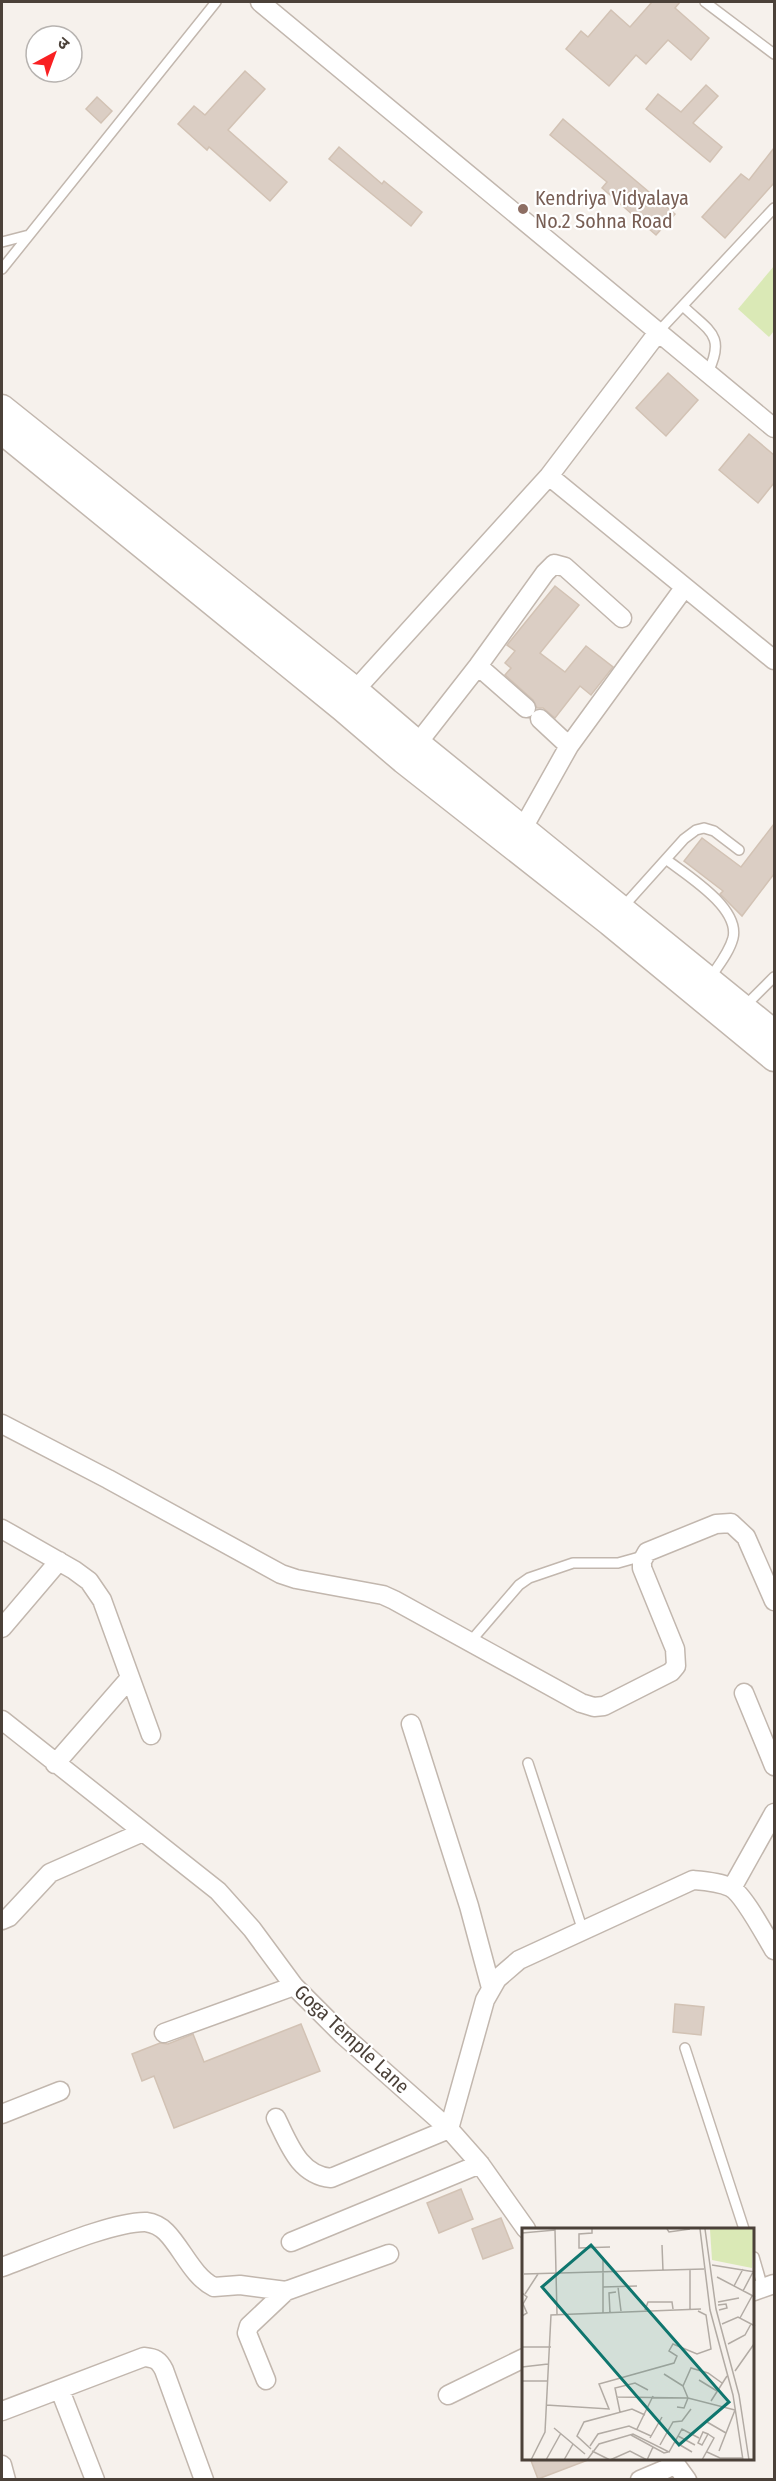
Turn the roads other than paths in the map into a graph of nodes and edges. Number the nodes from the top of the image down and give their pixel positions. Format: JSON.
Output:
{"nodes":[{"id":1,"x":216,"y":2,"type":"edge"},
{"id":2,"x":260,"y":2,"type":"edge"},
{"id":3,"x":705,"y":2,"type":"edge"},
{"id":4,"x":774,"y":54,"type":"edge"},
{"id":5,"x":774,"y":208,"type":"edge"},
{"id":6,"x":29,"y":235,"type":"junction"},
{"id":7,"x":2,"y":242,"type":"edge"},
{"id":8,"x":2,"y":269,"type":"edge"},
{"id":9,"x":684,"y":307,"type":"junction"},
{"id":10,"x":659,"y":331,"type":"junction"},
{"id":11,"x":708,"y":372,"type":"junction"},
{"id":12,"x":2,"y":407,"type":"edge"},
{"id":13,"x":774,"y":428,"type":"edge"},
{"id":14,"x":2,"y":432,"type":"edge"},
{"id":15,"x":549,"y":476,"type":"junction"},
{"id":16,"x":684,"y":588,"type":"junction"},
{"id":17,"x":622,"y":618,"type":"dead end"},
{"id":18,"x":774,"y":660,"type":"edge"},
{"id":19,"x":478,"y":666,"type":"junction"},
{"id":20,"x":348,"y":699,"type":"junction"},
{"id":21,"x":569,"y":746,"type":"junction"},
{"id":22,"x":411,"y":752,"type":"junction"},
{"id":23,"x":523,"y":828,"type":"junction"},
{"id":24,"x":739,"y":850,"type":"dead end"},
{"id":25,"x":667,"y":860,"type":"junction"},
{"id":26,"x":616,"y":916,"type":"junction"},
{"id":27,"x":774,"y":977,"type":"edge"},
{"id":28,"x":708,"y":981,"type":"junction"},
{"id":29,"x":744,"y":1007,"type":"junction"},
{"id":30,"x":774,"y":1032,"type":"edge"},
{"id":31,"x":774,"y":1059,"type":"edge"},
{"id":32,"x":2,"y":1424,"type":"edge"},
{"id":33,"x":2,"y":1529,"type":"edge"},
{"id":34,"x":644,"y":1556,"type":"junction"},
{"id":35,"x":59,"y":1561,"type":"junction"},
{"id":36,"x":774,"y":1600,"type":"edge"},
{"id":37,"x":2,"y":1628,"type":"edge"},
{"id":38,"x":470,"y":1642,"type":"junction"},
{"id":39,"x":130,"y":1678,"type":"junction"},
{"id":40,"x":744,"y":1693,"type":"dead end"},
{"id":41,"x":2,"y":1720,"type":"edge"},
{"id":42,"x":411,"y":1724,"type":"dead end"},
{"id":43,"x":151,"y":1735,"type":"dead end"},
{"id":44,"x":528,"y":1763,"type":"dead end"},
{"id":45,"x":56,"y":1764,"type":"junction"},
{"id":46,"x":774,"y":1766,"type":"edge"},
{"id":47,"x":774,"y":1813,"type":"edge"},
{"id":48,"x":143,"y":1832,"type":"junction"},
{"id":49,"x":732,"y":1888,"type":"junction"},
{"id":50,"x":2,"y":1920,"type":"edge"},
{"id":51,"x":583,"y":1931,"type":"junction"},
{"id":52,"x":774,"y":1950,"type":"edge"},
{"id":53,"x":294,"y":1986,"type":"junction"},
{"id":54,"x":491,"y":1989,"type":"junction"},
{"id":55,"x":164,"y":2033,"type":"dead end"},
{"id":56,"x":685,"y":2048,"type":"dead end"},
{"id":57,"x":60,"y":2091,"type":"dead end"},
{"id":58,"x":2,"y":2114,"type":"edge"},
{"id":59,"x":276,"y":2118,"type":"dead end"},
{"id":60,"x":449,"y":2129,"type":"junction"},
{"id":61,"x":480,"y":2164,"type":"junction"},
{"id":62,"x":525,"y":2228,"type":"edge"},
{"id":63,"x":744,"y":2228,"type":"edge"},
{"id":64,"x":291,"y":2242,"type":"dead end"},
{"id":65,"x":389,"y":2253,"type":"dead end"},
{"id":66,"x":755,"y":2263,"type":"edge"},
{"id":67,"x":2,"y":2267,"type":"edge"},
{"id":68,"x":764,"y":2288,"type":"edge"},
{"id":69,"x":286,"y":2291,"type":"junction"},
{"id":70,"x":522,"y":2359,"type":"edge"},
{"id":71,"x":266,"y":2380,"type":"dead end"},
{"id":72,"x":60,"y":2390,"type":"junction"},
{"id":73,"x":448,"y":2395,"type":"dead end"},
{"id":74,"x":2,"y":2411,"type":"edge"},
{"id":75,"x":673,"y":2461,"type":"edge"},
{"id":76,"x":2,"y":2465,"type":"edge"},
{"id":77,"x":6,"y":2480,"type":"edge"},
{"id":78,"x":95,"y":2480,"type":"edge"},
{"id":79,"x":204,"y":2480,"type":"edge"},
{"id":80,"x":640,"y":2480,"type":"edge"},
{"id":81,"x":687,"y":2480,"type":"edge"}],
"edges":[{"from":1,"to":6,"type":"lane"},
{"from":2,"to":10,"type":"street"},
{"from":3,"to":4,"type":"lane"},
{"from":5,"to":9,"type":"lane"},
{"from":6,"to":7,"type":"lane"},
{"from":6,"to":8,"type":"lane"},
{"from":9,"to":10,"type":"lane"},
{"from":9,"to":11,"type":"lane"},
{"from":10,"to":11,"type":"street"},
{"from":10,"to":15,"type":"street"},
{"from":11,"to":13,"type":"street"},
{"from":12,"to":20,"type":"street"},
{"from":14,"to":20,"type":"street"},
{"from":15,"to":16,"type":"street"},
{"from":15,"to":20,"type":"street"},
{"from":16,"to":18,"type":"street"},
{"from":16,"to":21,"type":"street"},
{"from":17,"to":19,"type":"street"},
{"from":19,"to":21,"type":"street"},
{"from":19,"to":22,"type":"street"},
{"from":20,"to":22,"type":"street"},
{"from":21,"to":23,"type":"street"},
{"from":22,"to":23,"type":"street"},
{"from":22,"to":26,"type":"street"},
{"from":23,"to":26,"type":"street"},
{"from":24,"to":25,"type":"lane"},
{"from":25,"to":26,"type":"lane"},
{"from":25,"to":28,"type":"lane"},
{"from":26,"to":28,"type":"street"},
{"from":26,"to":31,"type":"street"},
{"from":27,"to":29,"type":"lane"},
{"from":28,"to":29,"type":"street"},
{"from":29,"to":30,"type":"street"},
{"from":32,"to":38,"type":"street"},
{"from":33,"to":35,"type":"street"},
{"from":34,"to":36,"type":"street"},
{"from":34,"to":38,"type":"lane"},
{"from":34,"to":38,"type":"street"},
{"from":35,"to":37,"type":"street"},
{"from":35,"to":39,"type":"street"},
{"from":39,"to":43,"type":"street"},
{"from":39,"to":45,"type":"street"},
{"from":40,"to":46,"type":"street"},
{"from":41,"to":45,"type":"street","name":"Goga Temple Lane"},
{"from":42,"to":54,"type":"street"},
{"from":44,"to":51,"type":"lane"},
{"from":45,"to":48,"type":"street","name":"Goga Temple Lane"},
{"from":47,"to":49,"type":"street"},
{"from":48,"to":50,"type":"street"},
{"from":48,"to":53,"type":"street","name":"Goga Temple Lane"},
{"from":49,"to":51,"type":"street"},
{"from":49,"to":52,"type":"street"},
{"from":51,"to":54,"type":"street"},
{"from":53,"to":55,"type":"street"},
{"from":53,"to":60,"type":"street","name":"Goga Temple Lane"},
{"from":54,"to":60,"type":"street"},
{"from":56,"to":63,"type":"lane"},
{"from":57,"to":58,"type":"street"},
{"from":59,"to":60,"type":"street"},
{"from":60,"to":61,"type":"street","name":"Goga Temple Lane"},
{"from":61,"to":62,"type":"street","name":"Goga Temple Lane"},
{"from":61,"to":64,"type":"street"},
{"from":65,"to":69,"type":"street"},
{"from":66,"to":68,"type":"lane"},
{"from":67,"to":69,"type":"street"},
{"from":69,"to":71,"type":"street"},
{"from":70,"to":73,"type":"street"},
{"from":72,"to":74,"type":"street"},
{"from":72,"to":78,"type":"street"},
{"from":72,"to":79,"type":"street"},
{"from":75,"to":80,"type":"street"},
{"from":75,"to":81,"type":"street"},
{"from":76,"to":77,"type":"street"}]}
